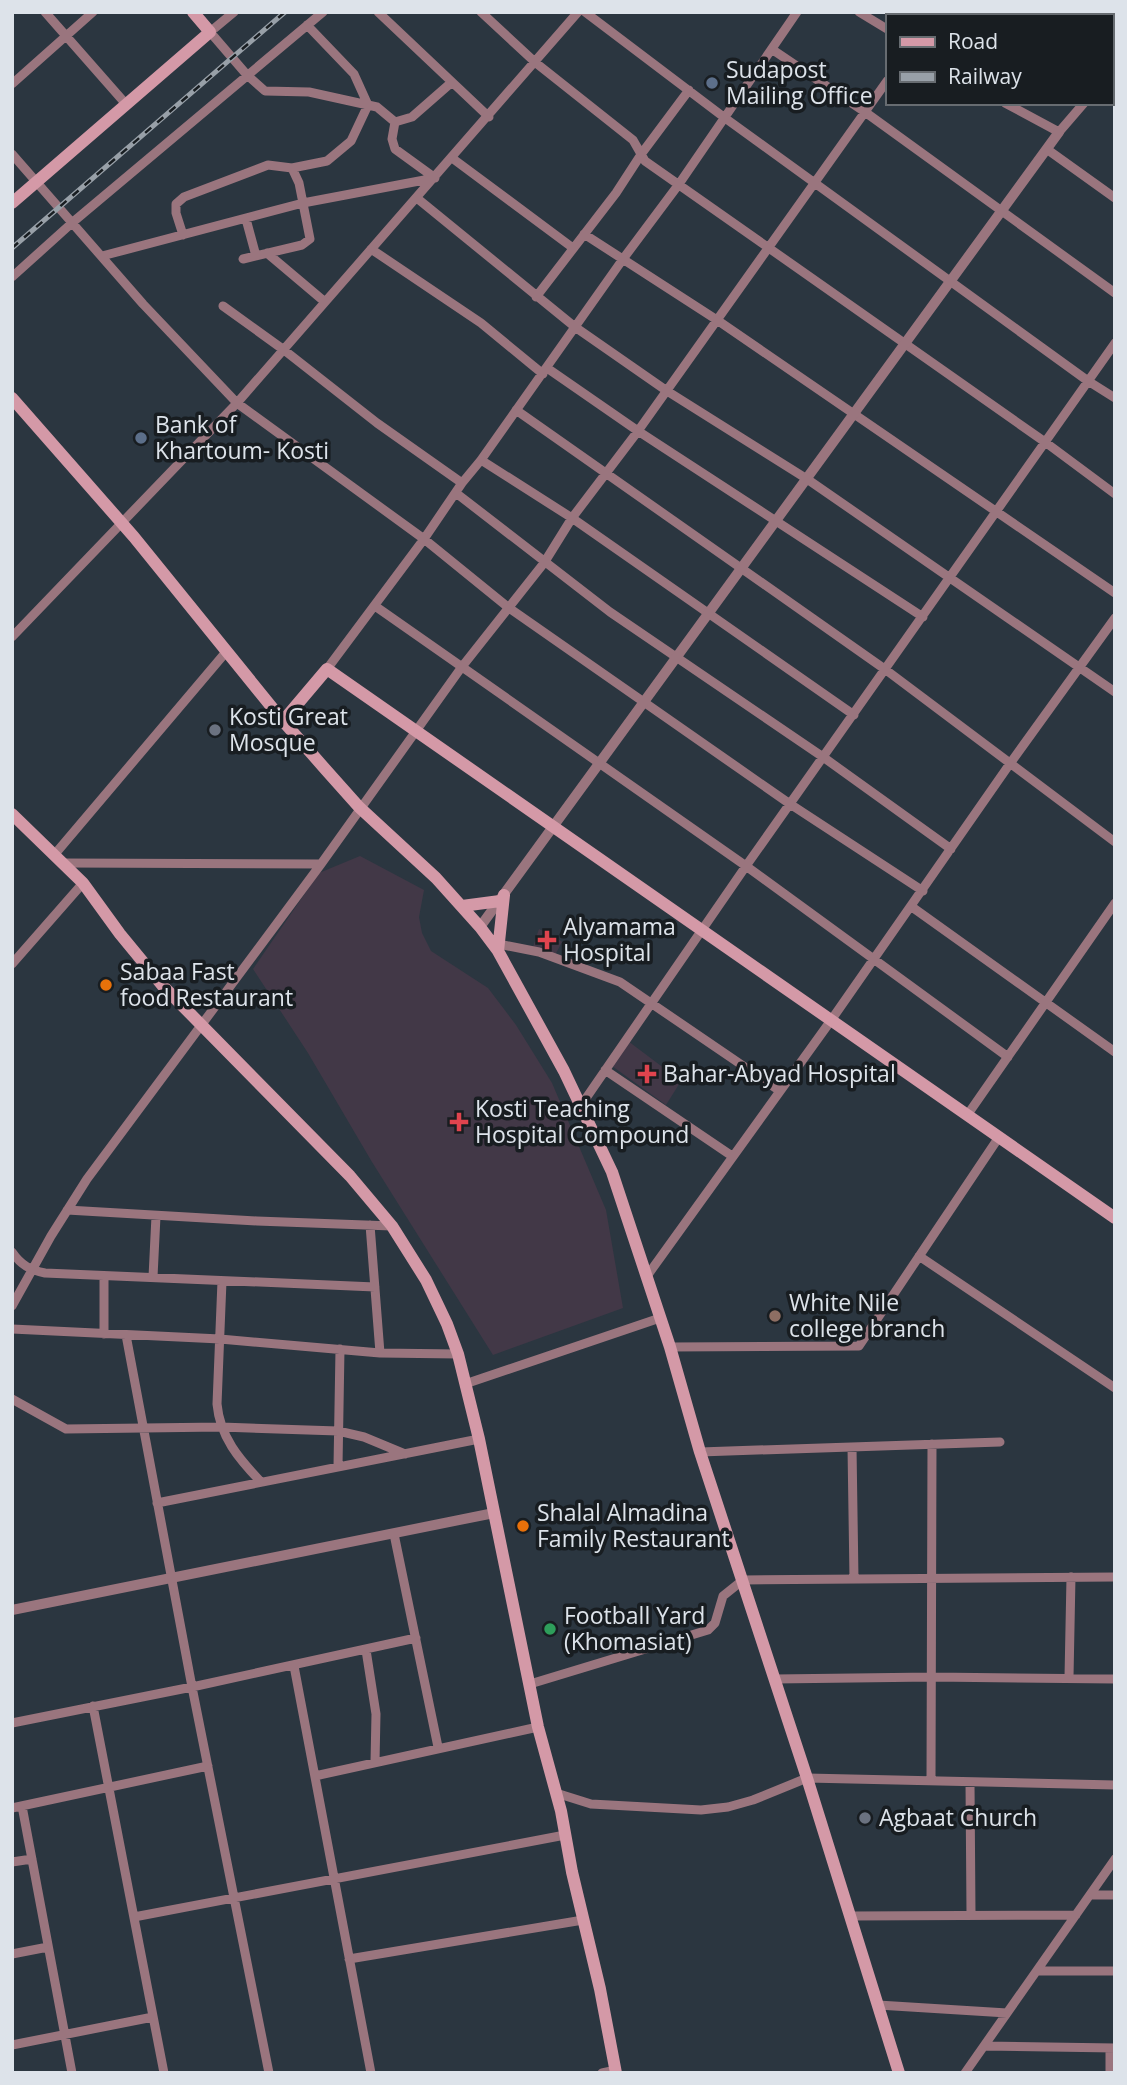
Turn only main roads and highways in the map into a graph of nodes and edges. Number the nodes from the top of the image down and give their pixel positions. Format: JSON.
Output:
{"nodes":[{"id":1,"x":193,"y":12,"type":"edge"},
{"id":2,"x":12,"y":203,"type":"edge"},
{"id":3,"x":12,"y":398,"type":"edge"},
{"id":4,"x":283,"y":721,"type":"junction"},
{"id":5,"x":12,"y":814,"type":"edge"},
{"id":6,"x":462,"y":906,"type":"junction"},
{"id":7,"x":498,"y":948,"type":"junction"},
{"id":8,"x":1115,"y":1218,"type":"edge"},
{"id":9,"x":616,"y":2071,"type":"edge"},
{"id":10,"x":899,"y":2073,"type":"edge"}],
"edges":[{"from":1,"to":2,"type":"main road"},
{"from":3,"to":4,"type":"main road"},
{"from":4,"to":6,"type":"main road"},
{"from":4,"to":8,"type":"main road"},
{"from":5,"to":9,"type":"main road"},
{"from":6,"to":7,"type":"main road"},
{"from":6,"to":7,"type":"main road"},
{"from":7,"to":10,"type":"main road"}]}
